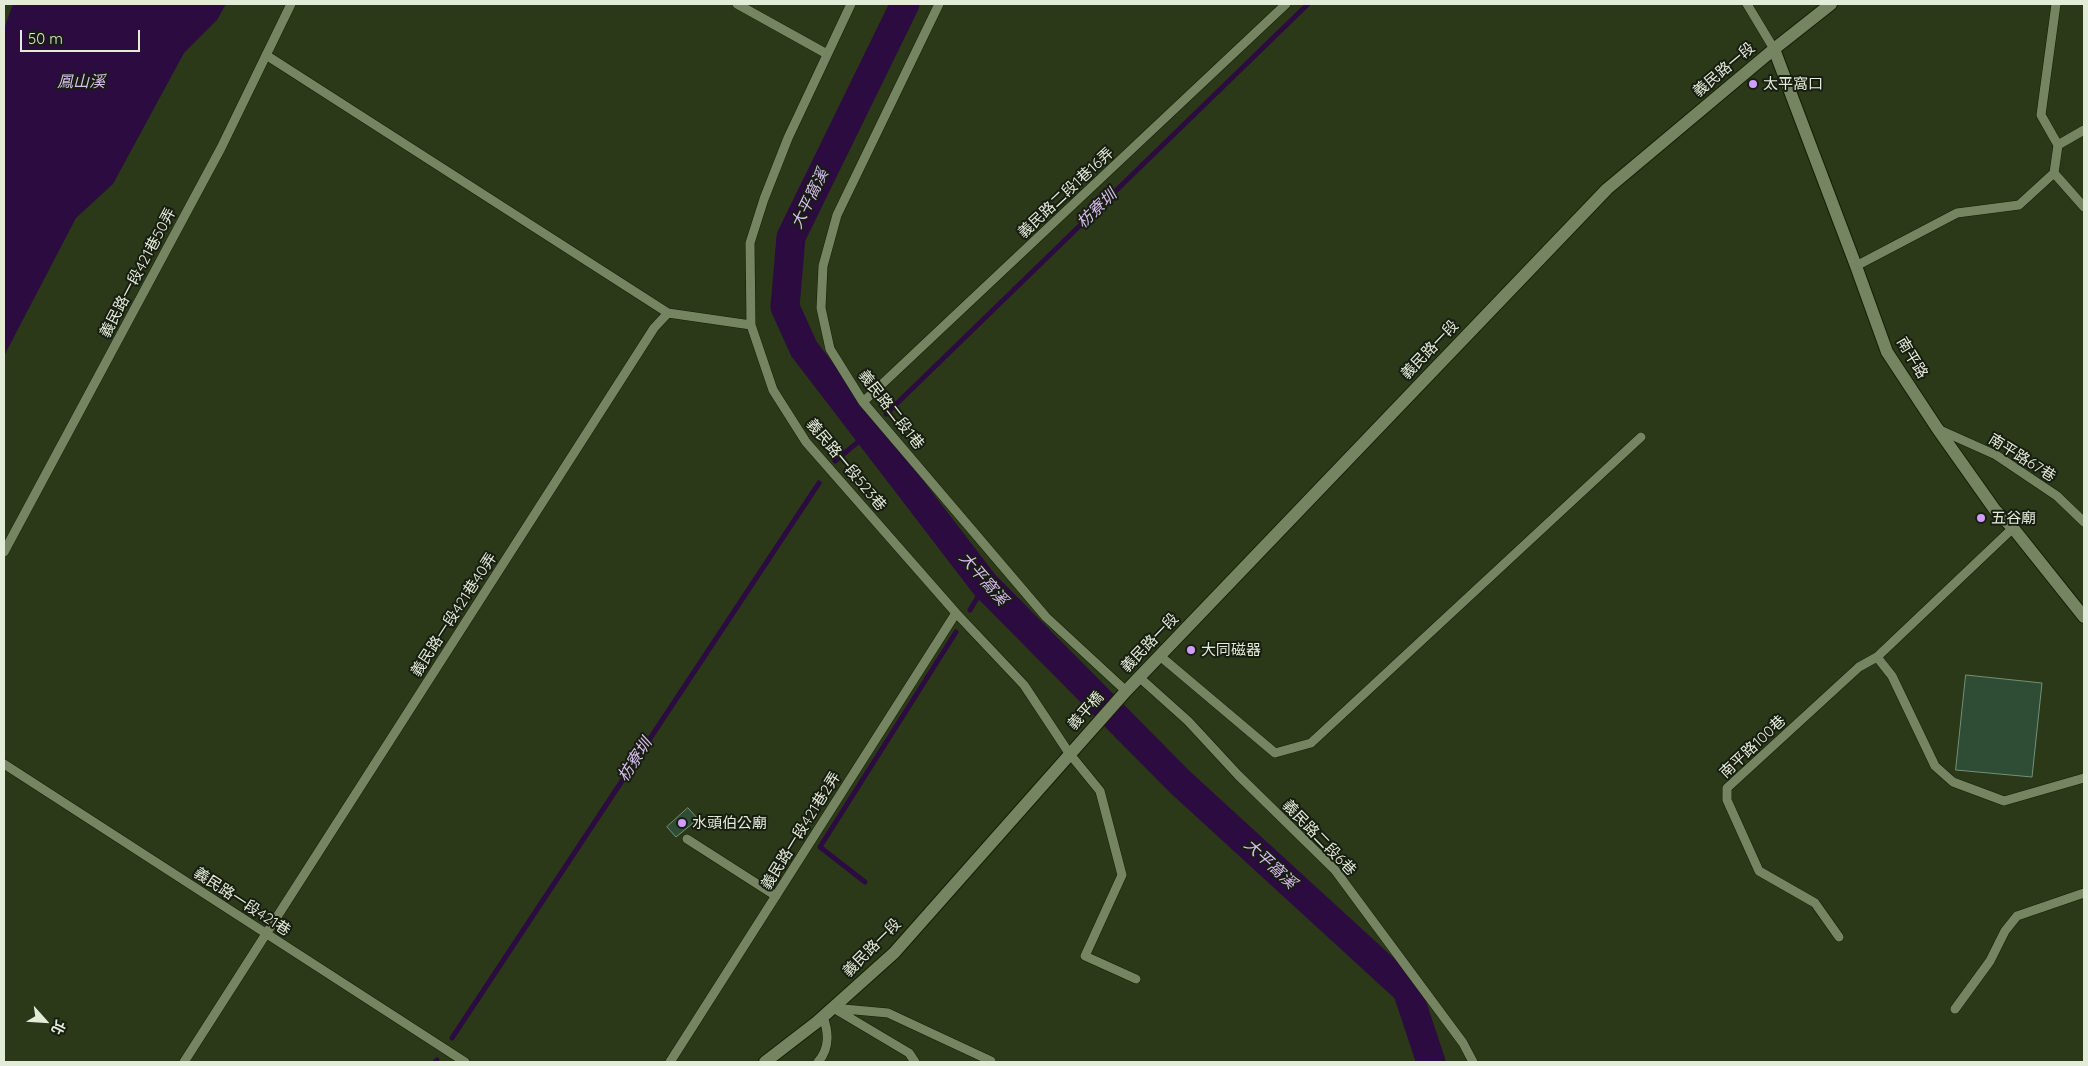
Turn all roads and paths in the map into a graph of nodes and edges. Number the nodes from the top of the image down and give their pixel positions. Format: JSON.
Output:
{"nodes":[{"id":1,"x":290,"y":4,"type":"edge"},
{"id":2,"x":738,"y":4,"type":"edge"},
{"id":3,"x":851,"y":4,"type":"edge"},
{"id":4,"x":939,"y":4,"type":"edge"},
{"id":5,"x":1286,"y":4,"type":"edge"},
{"id":6,"x":1747,"y":4,"type":"edge"},
{"id":7,"x":1831,"y":4,"type":"edge"},
{"id":8,"x":2056,"y":4,"type":"edge"},
{"id":9,"x":1774,"y":49,"type":"junction"},
{"id":10,"x":828,"y":54,"type":"junction"},
{"id":11,"x":266,"y":56,"type":"junction"},
{"id":12,"x":2084,"y":130,"type":"edge"},
{"id":13,"x":2058,"y":145,"type":"junction"},
{"id":14,"x":2054,"y":173,"type":"junction"},
{"id":15,"x":2084,"y":207,"type":"edge"},
{"id":16,"x":1856,"y":266,"type":"junction"},
{"id":17,"x":668,"y":313,"type":"junction"},
{"id":18,"x":751,"y":325,"type":"junction"},
{"id":19,"x":863,"y":402,"type":"junction"},
{"id":20,"x":1937,"y":428,"type":"junction"},
{"id":21,"x":1641,"y":437,"type":"dead end"},
{"id":22,"x":2084,"y":522,"type":"edge"},
{"id":23,"x":2013,"y":528,"type":"junction"},
{"id":24,"x":4,"y":552,"type":"edge"},
{"id":25,"x":956,"y":614,"type":"junction"},
{"id":26,"x":2084,"y":616,"type":"edge"},
{"id":27,"x":1160,"y":656,"type":"junction"},
{"id":28,"x":1877,"y":656,"type":"junction"},
{"id":29,"x":1140,"y":678,"type":"junction"},
{"id":30,"x":1126,"y":691,"type":"junction"},
{"id":31,"x":1069,"y":753,"type":"junction"},
{"id":32,"x":4,"y":764,"type":"edge"},
{"id":33,"x":2084,"y":778,"type":"edge"},
{"id":34,"x":687,"y":839,"type":"dead end"},
{"id":35,"x":2084,"y":893,"type":"edge"},
{"id":36,"x":776,"y":896,"type":"junction"},
{"id":37,"x":266,"y":934,"type":"junction"},
{"id":38,"x":1839,"y":937,"type":"dead end"},
{"id":39,"x":1136,"y":979,"type":"dead end"},
{"id":40,"x":1955,"y":1009,"type":"dead end"},
{"id":41,"x":828,"y":1012,"type":"junction"},
{"id":42,"x":460,"y":1061,"type":"edge"},
{"id":43,"x":991,"y":1061,"type":"dead end"},
{"id":44,"x":184,"y":1062,"type":"edge"},
{"id":45,"x":670,"y":1062,"type":"edge"},
{"id":46,"x":765,"y":1062,"type":"edge"},
{"id":47,"x":818,"y":1062,"type":"edge"},
{"id":48,"x":915,"y":1062,"type":"edge"},
{"id":49,"x":1473,"y":1062,"type":"edge"}],
"edges":[{"from":1,"to":11,"type":"lane","name":"義民路一段421巷50弄"},
{"from":2,"to":10,"type":"lane"},
{"from":3,"to":10,"type":"lane","name":"義民路一段523巷"},
{"from":4,"to":19,"type":"lane","name":"義民路二段1巷"},
{"from":5,"to":19,"type":"lane","name":"義民路二段1巷16弄"},
{"from":6,"to":9,"type":"lane"},
{"from":7,"to":9,"type":"street","name":"義民路一段"},
{"from":8,"to":13,"type":"lane"},
{"from":9,"to":16,"type":"street","name":"南平路"},
{"from":9,"to":27,"type":"street","name":"義民路一段"},
{"from":10,"to":18,"type":"lane","name":"義民路一段523巷"},
{"from":11,"to":17,"type":"lane"},
{"from":11,"to":24,"type":"lane","name":"義民路一段421巷50弄"},
{"from":12,"to":13,"type":"lane"},
{"from":13,"to":14,"type":"lane"},
{"from":14,"to":15,"type":"lane"},
{"from":14,"to":16,"type":"lane"},
{"from":16,"to":20,"type":"street","name":"南平路"},
{"from":17,"to":18,"type":"lane"},
{"from":17,"to":37,"type":"lane","name":"義民路一段421巷40弄"},
{"from":18,"to":25,"type":"lane","name":"義民路一段523巷"},
{"from":19,"to":30,"type":"lane","name":"義民路二段1巷"},
{"from":20,"to":22,"type":"lane","name":"南平路67巷"},
{"from":20,"to":23,"type":"street","name":"南平路"},
{"from":21,"to":27,"type":"lane"},
{"from":23,"to":26,"type":"street","name":"南平路"},
{"from":23,"to":28,"type":"lane","name":"南平路100巷"},
{"from":25,"to":31,"type":"lane","name":"義民路一段523巷"},
{"from":25,"to":36,"type":"lane","name":"義民路一段421巷2弄"},
{"from":27,"to":29,"type":"street","name":"義民路一段"},
{"from":28,"to":33,"type":"lane"},
{"from":28,"to":38,"type":"lane","name":"南平路100巷"},
{"from":29,"to":30,"type":"street","name":"義民路一段"},
{"from":29,"to":49,"type":"lane","name":"義民路二段6巷"},
{"from":30,"to":31,"type":"street","name":"義平橋"},
{"from":31,"to":39,"type":"lane","name":"義民路一段523巷"},
{"from":31,"to":41,"type":"street","name":"義民路一段"},
{"from":32,"to":37,"type":"lane","name":"義民路一段421巷"},
{"from":34,"to":36,"type":"lane"},
{"from":35,"to":40,"type":"lane"},
{"from":36,"to":45,"type":"lane","name":"義民路一段421巷2弄"},
{"from":37,"to":42,"type":"lane","name":"義民路一段421巷"},
{"from":37,"to":44,"type":"lane","name":"義民路一段421巷40弄"},
{"from":41,"to":43,"type":"lane"},
{"from":41,"to":46,"type":"street","name":"義民路一段"},
{"from":41,"to":47,"type":"lane"},
{"from":41,"to":48,"type":"lane"}]}
